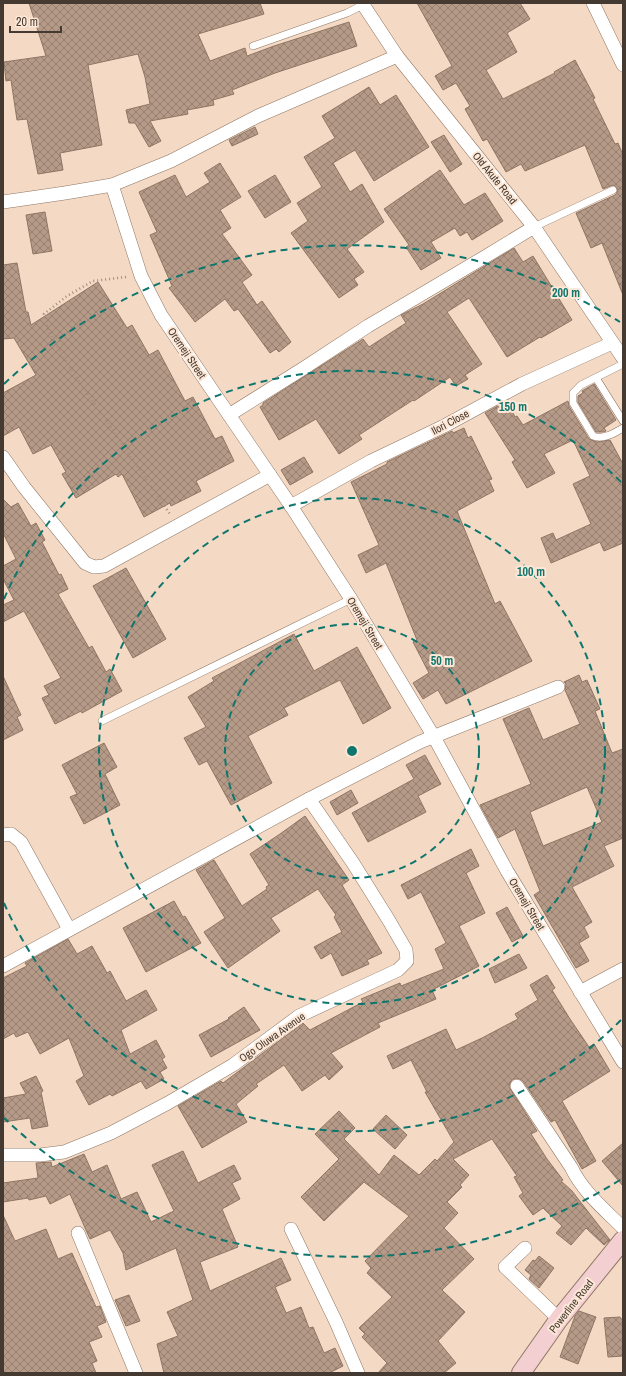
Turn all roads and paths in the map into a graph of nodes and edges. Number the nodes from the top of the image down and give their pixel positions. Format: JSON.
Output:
{"nodes":[{"id":1,"x":593,"y":3,"type":"edge"},
{"id":2,"x":363,"y":4,"type":"edge"},
{"id":3,"x":253,"y":46,"type":"dead end"},
{"id":4,"x":397,"y":56,"type":"junction"},
{"id":5,"x":623,"y":65,"type":"edge"},
{"id":6,"x":112,"y":185,"type":"junction"},
{"id":7,"x":613,"y":190,"type":"dead end"},
{"id":8,"x":3,"y":202,"type":"edge"},
{"id":9,"x":534,"y":226,"type":"junction"},
{"id":10,"x":141,"y":276,"type":"junction"},
{"id":11,"x":612,"y":343,"type":"junction"},
{"id":12,"x":623,"y":358,"type":"edge"},
{"id":13,"x":623,"y":364,"type":"edge"},
{"id":14,"x":596,"y":378,"type":"junction"},
{"id":15,"x":229,"y":415,"type":"junction"},
{"id":16,"x":623,"y":421,"type":"edge"},
{"id":17,"x":623,"y":428,"type":"edge"},
{"id":18,"x":3,"y":457,"type":"edge"},
{"id":19,"x":270,"y":475,"type":"junction"},
{"id":20,"x":291,"y":506,"type":"junction"},
{"id":21,"x":178,"y":525,"type":"junction"},
{"id":22,"x":351,"y":599,"type":"junction"},
{"id":23,"x":558,"y":687,"type":"dead end"},
{"id":24,"x":102,"y":721,"type":"dead end"},
{"id":25,"x":434,"y":737,"type":"junction"},
{"id":26,"x":309,"y":799,"type":"junction"},
{"id":27,"x":3,"y":835,"type":"edge"},
{"id":28,"x":69,"y":929,"type":"junction"},
{"id":29,"x":3,"y":966,"type":"edge"},
{"id":30,"x":623,"y":969,"type":"edge"},
{"id":31,"x":580,"y":992,"type":"junction"},
{"id":32,"x":623,"y":1062,"type":"edge"},
{"id":33,"x":517,"y":1086,"type":"dead end"},
{"id":34,"x":3,"y":1155,"type":"edge"},
{"id":35,"x":291,"y":1228,"type":"dead end"},
{"id":36,"x":623,"y":1228,"type":"edge"},
{"id":37,"x":78,"y":1233,"type":"dead end"},
{"id":38,"x":623,"y":1240,"type":"edge"},
{"id":39,"x":525,"y":1248,"type":"dead end"},
{"id":40,"x":559,"y":1319,"type":"junction"},
{"id":41,"x":527,"y":1370,"type":"edge"},
{"id":42,"x":136,"y":1373,"type":"edge"},
{"id":43,"x":358,"y":1373,"type":"edge"}],
"edges":[{"from":1,"to":5,"type":"street"},
{"from":2,"to":3,"type":"lane"},
{"from":2,"to":4,"type":"street","name":"Old Akute Road"},
{"from":4,"to":6,"type":"street"},
{"from":4,"to":9,"type":"street","name":"Old Akute Road"},
{"from":6,"to":8,"type":"street"},
{"from":6,"to":10,"type":"street","name":"Oremeji Street"},
{"from":7,"to":9,"type":"lane"},
{"from":9,"to":11,"type":"street","name":"Old Akute Road"},
{"from":9,"to":15,"type":"street"},
{"from":10,"to":15,"type":"street","name":"Oremeji Street"},
{"from":10,"to":21,"type":"path"},
{"from":11,"to":12,"type":"street","name":"Old Akute Road"},
{"from":11,"to":20,"type":"street","name":"Ilori Close"},
{"from":13,"to":14,"type":"lane"},
{"from":14,"to":16,"type":"lane"},
{"from":14,"to":17,"type":"lane"},
{"from":15,"to":19,"type":"street","name":"Oremeji Street"},
{"from":18,"to":21,"type":"street"},
{"from":19,"to":20,"type":"street","name":"Oremeji Street"},
{"from":19,"to":21,"type":"street"},
{"from":20,"to":22,"type":"street","name":"Oremeji Street"},
{"from":22,"to":24,"type":"lane"},
{"from":22,"to":25,"type":"street","name":"Oremeji Street"},
{"from":23,"to":25,"type":"street"},
{"from":25,"to":26,"type":"street"},
{"from":25,"to":31,"type":"street","name":"Oremeji Street"},
{"from":26,"to":28,"type":"street"},
{"from":26,"to":34,"type":"street","name":"Ogo Oluwa Avenue"},
{"from":27,"to":28,"type":"street"},
{"from":28,"to":29,"type":"street"},
{"from":30,"to":31,"type":"street"},
{"from":31,"to":32,"type":"street","name":"Oremeji Street"},
{"from":33,"to":36,"type":"street"},
{"from":35,"to":43,"type":"street"},
{"from":37,"to":42,"type":"street"},
{"from":38,"to":40,"type":"street","name":"Powerline Road"},
{"from":39,"to":40,"type":"street"},
{"from":40,"to":41,"type":"street","name":"Powerline Road"}]}
